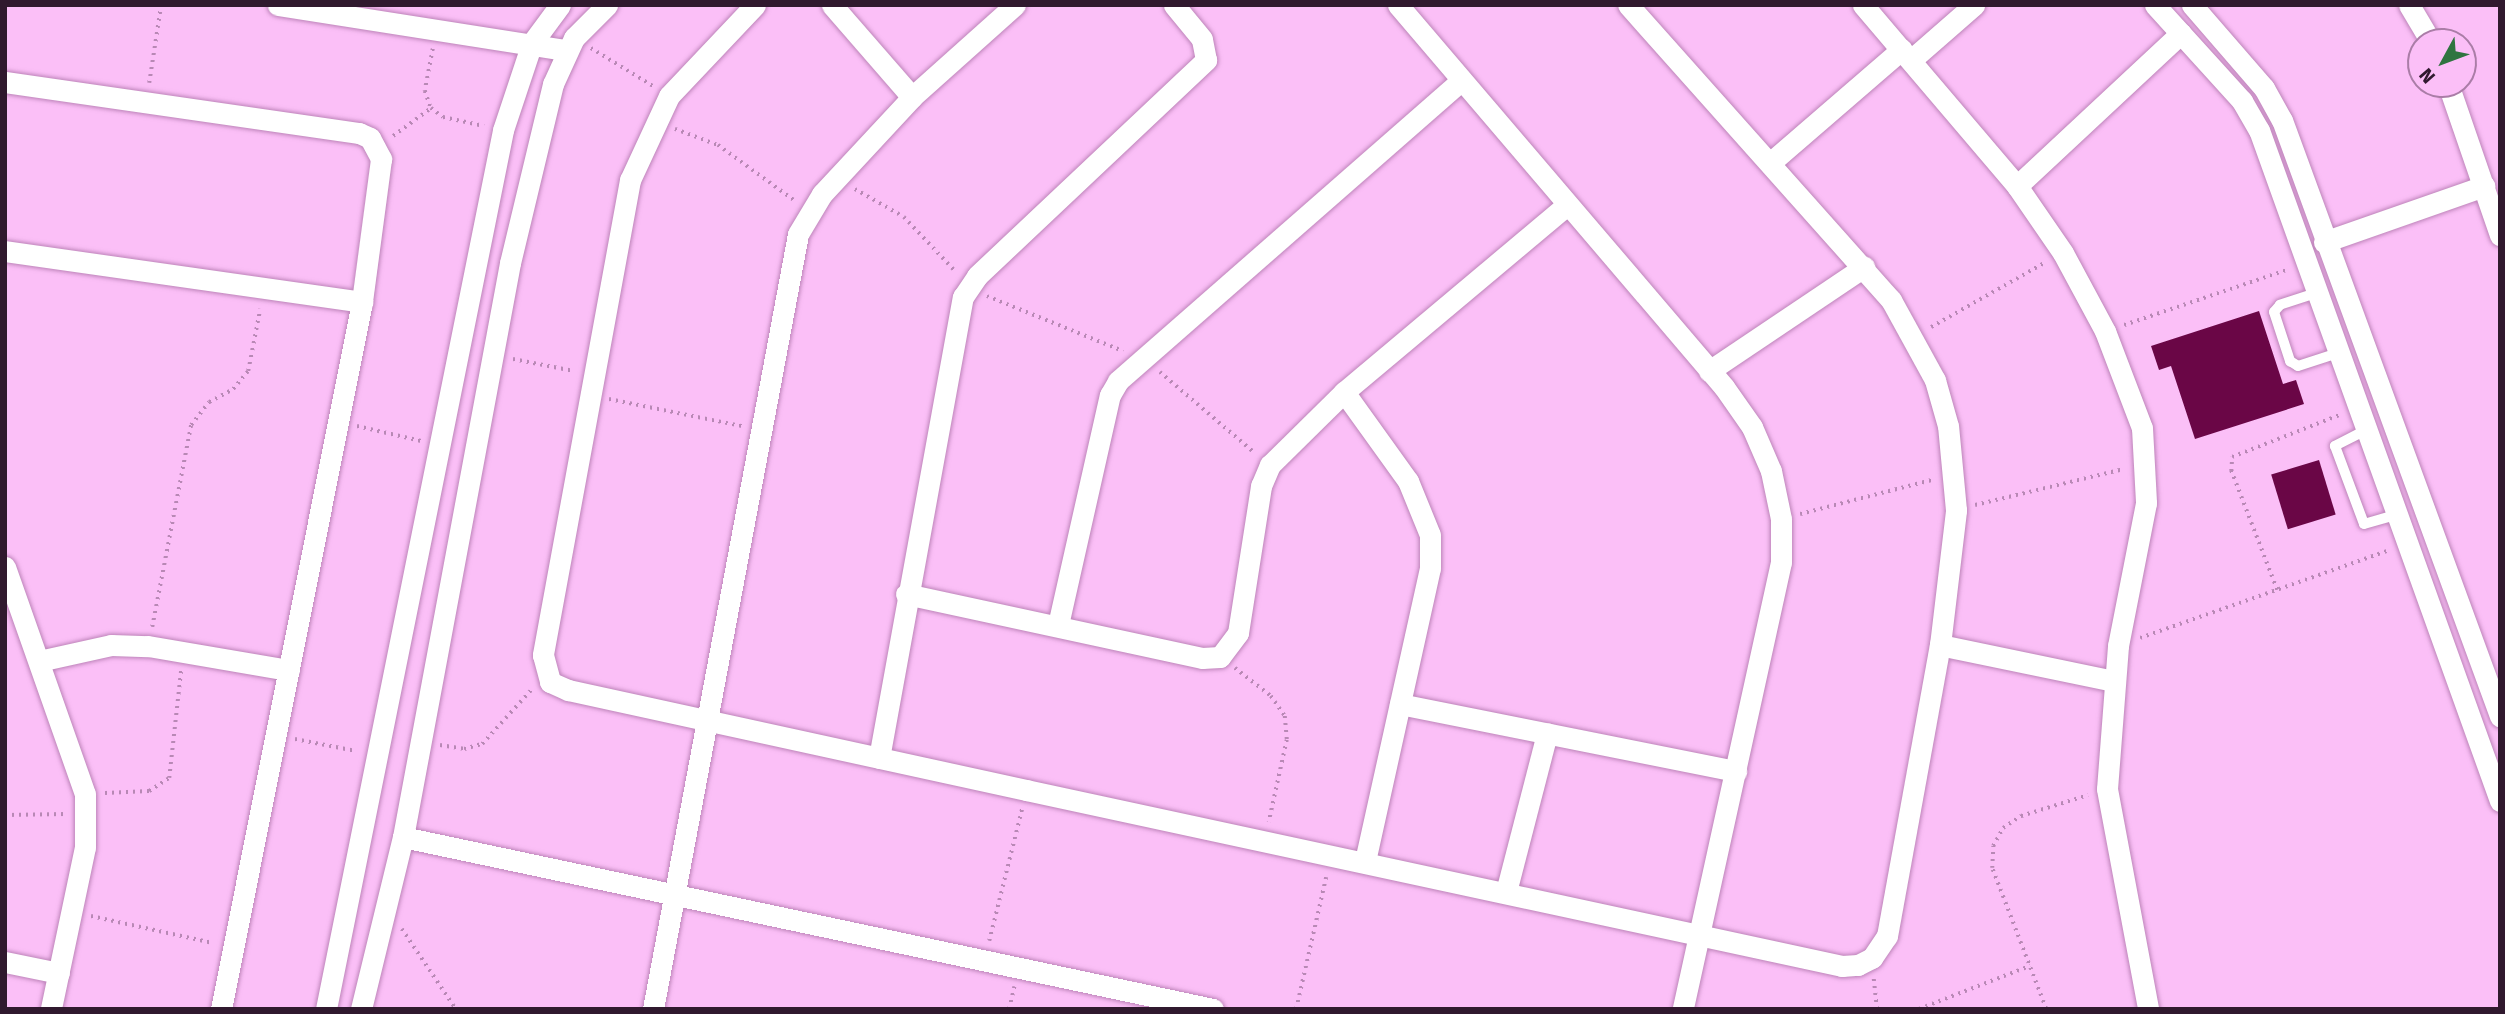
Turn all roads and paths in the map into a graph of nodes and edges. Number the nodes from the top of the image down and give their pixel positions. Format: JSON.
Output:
{"nodes":[{"id":1,"x":161,"y":5,"type":"edge"},
{"id":2,"x":278,"y":5,"type":"edge"},
{"id":3,"x":560,"y":5,"type":"edge"},
{"id":4,"x":607,"y":5,"type":"edge"},
{"id":5,"x":755,"y":5,"type":"edge"},
{"id":6,"x":832,"y":5,"type":"edge"},
{"id":7,"x":1015,"y":5,"type":"edge"},
{"id":8,"x":1174,"y":5,"type":"edge"},
{"id":9,"x":1398,"y":5,"type":"edge"},
{"id":10,"x":1628,"y":5,"type":"edge"},
{"id":11,"x":1863,"y":5,"type":"edge"},
{"id":12,"x":1974,"y":5,"type":"edge"},
{"id":13,"x":2155,"y":5,"type":"edge"},
{"id":14,"x":2192,"y":5,"type":"edge"},
{"id":15,"x":2409,"y":5,"type":"edge"},
{"id":16,"x":347,"y":10,"type":"edge"},
{"id":17,"x":2423,"y":28,"type":"edge"},
{"id":18,"x":437,"y":29,"type":"junction"},
{"id":19,"x":2181,"y":33,"type":"junction"},
{"id":20,"x":532,"y":43,"type":"junction"},
{"id":21,"x":571,"y":44,"type":"junction"},
{"id":22,"x":1907,"y":55,"type":"junction"},
{"id":23,"x":1461,"y":80,"type":"junction"},
{"id":24,"x":5,"y":82,"type":"edge"},
{"id":25,"x":669,"y":96,"type":"junction"},
{"id":26,"x":912,"y":97,"type":"junction"},
{"id":27,"x":2453,"y":98,"type":"edge"},
{"id":28,"x":146,"y":102,"type":"junction"},
{"id":29,"x":430,"y":108,"type":"junction"},
{"id":30,"x":654,"y":121,"type":"junction"},
{"id":31,"x":503,"y":130,"type":"junction"},
{"id":32,"x":377,"y":148,"type":"junction"},
{"id":33,"x":1770,"y":163,"type":"junction"},
{"id":34,"x":837,"y":178,"type":"junction"},
{"id":35,"x":2017,"y":186,"type":"junction"},
{"id":36,"x":2484,"y":186,"type":"junction"},
{"id":37,"x":1566,"y":206,"type":"junction"},
{"id":38,"x":810,"y":211,"type":"junction"},
{"id":39,"x":2500,"y":234,"type":"edge"},
{"id":40,"x":2324,"y":242,"type":"junction"},
{"id":41,"x":5,"y":251,"type":"edge"},
{"id":42,"x":2063,"y":253,"type":"junction"},
{"id":43,"x":2306,"y":264,"type":"junction"},
{"id":44,"x":1864,"y":267,"type":"junction"},
{"id":45,"x":970,"y":284,"type":"junction"},
{"id":46,"x":264,"y":288,"type":"junction"},
{"id":47,"x":2316,"y":293,"type":"junction"},
{"id":48,"x":362,"y":302,"type":"junction"},
{"id":49,"x":2105,"y":331,"type":"junction"},
{"id":50,"x":1914,"y":336,"type":"junction"},
{"id":51,"x":2338,"y":353,"type":"junction"},
{"id":52,"x":493,"y":355,"type":"junction"},
{"id":53,"x":1140,"y":359,"type":"junction"},
{"id":54,"x":1709,"y":370,"type":"junction"},
{"id":55,"x":592,"y":385,"type":"junction"},
{"id":56,"x":1344,"y":392,"type":"junction"},
{"id":57,"x":2358,"y":409,"type":"junction"},
{"id":58,"x":338,"y":422,"type":"junction"},
{"id":59,"x":757,"y":429,"type":"junction"},
{"id":60,"x":2365,"y":430,"type":"junction"},
{"id":61,"x":439,"y":445,"type":"junction"},
{"id":62,"x":2147,"y":463,"type":"junction"},
{"id":63,"x":1270,"y":465,"type":"junction"},
{"id":64,"x":1955,"y":474,"type":"junction"},
{"id":65,"x":1956,"y":510,"type":"junction"},
{"id":66,"x":2396,"y":515,"type":"junction"},
{"id":67,"x":1781,"y":519,"type":"junction"},
{"id":68,"x":2407,"y":545,"type":"junction"},
{"id":69,"x":5,"y":567,"type":"edge"},
{"id":70,"x":2277,"y":590,"type":"junction"},
{"id":71,"x":906,"y":594,"type":"junction"},
{"id":72,"x":1058,"y":625,"type":"junction"},
{"id":73,"x":2473,"y":643,"type":"junction"},
{"id":74,"x":1940,"y":645,"type":"junction"},
{"id":75,"x":148,"y":646,"type":"junction"},
{"id":76,"x":2118,"y":646,"type":"junction"},
{"id":77,"x":183,"y":652,"type":"junction"},
{"id":78,"x":2445,"y":652,"type":"junction"},
{"id":79,"x":1220,"y":657,"type":"junction"},
{"id":80,"x":39,"y":661,"type":"junction"},
{"id":81,"x":289,"y":670,"type":"junction"},
{"id":82,"x":545,"y":673,"type":"junction"},
{"id":83,"x":2114,"y":681,"type":"junction"},
{"id":84,"x":1400,"y":704,"type":"junction"},
{"id":85,"x":2500,"y":716,"type":"edge"},
{"id":86,"x":705,"y":720,"type":"junction"},
{"id":87,"x":1547,"y":733,"type":"junction"},
{"id":88,"x":276,"y":735,"type":"junction"},
{"id":89,"x":421,"y":741,"type":"junction"},
{"id":90,"x":380,"y":756,"type":"junction"},
{"id":91,"x":878,"y":758,"type":"junction"},
{"id":92,"x":1736,"y":771,"type":"junction"},
{"id":93,"x":2107,"y":789,"type":"junction"},
{"id":94,"x":1026,"y":790,"type":"junction"},
{"id":95,"x":2500,"y":801,"type":"edge"},
{"id":96,"x":86,"y":804,"type":"junction"},
{"id":97,"x":5,"y":814,"type":"edge"},
{"id":98,"x":403,"y":837,"type":"junction"},
{"id":99,"x":1265,"y":841,"type":"junction"},
{"id":100,"x":1332,"y":854,"type":"junction"},
{"id":101,"x":1365,"y":861,"type":"junction"},
{"id":102,"x":1506,"y":892,"type":"junction"},
{"id":103,"x":673,"y":895,"type":"junction"},
{"id":104,"x":387,"y":907,"type":"junction"},
{"id":105,"x":72,"y":912,"type":"junction"},
{"id":106,"x":1700,"y":933,"type":"junction"},
{"id":107,"x":233,"y":947,"type":"junction"},
{"id":108,"x":1872,"y":958,"type":"junction"},
{"id":109,"x":984,"y":960,"type":"junction"},
{"id":110,"x":5,"y":962,"type":"edge"},
{"id":111,"x":2030,"y":966,"type":"junction"},
{"id":112,"x":59,"y":973,"type":"junction"},
{"id":113,"x":51,"y":1009,"type":"edge"},
{"id":114,"x":221,"y":1009,"type":"edge"},
{"id":115,"x":326,"y":1009,"type":"edge"},
{"id":116,"x":361,"y":1009,"type":"edge"},
{"id":117,"x":456,"y":1009,"type":"edge"},
{"id":118,"x":653,"y":1009,"type":"edge"},
{"id":119,"x":1213,"y":1009,"type":"edge"},
{"id":120,"x":1296,"y":1009,"type":"edge"},
{"id":121,"x":1683,"y":1009,"type":"edge"},
{"id":122,"x":1877,"y":1009,"type":"edge"},
{"id":123,"x":1919,"y":1009,"type":"edge"},
{"id":124,"x":2046,"y":1009,"type":"edge"},
{"id":125,"x":2148,"y":1009,"type":"edge"}],
"edges":[{"from":1,"to":28,"type":"path"},
{"from":2,"to":16,"type":"street"},
{"from":3,"to":20,"type":"street"},
{"from":4,"to":21,"type":"street"},
{"from":5,"to":25,"type":"street"},
{"from":6,"to":26,"type":"street"},
{"from":7,"to":26,"type":"street"},
{"from":8,"to":45,"type":"street"},
{"from":9,"to":23,"type":"street"},
{"from":10,"to":33,"type":"street"},
{"from":11,"to":22,"type":"street"},
{"from":12,"to":22,"type":"street"},
{"from":13,"to":19,"type":"street"},
{"from":14,"to":40,"type":"street"},
{"from":15,"to":17,"type":"street"},
{"from":16,"to":18,"type":"street"},
{"from":18,"to":20,"type":"street"},
{"from":18,"to":29,"type":"path"},
{"from":19,"to":35,"type":"street"},
{"from":19,"to":43,"type":"street"},
{"from":20,"to":21,"type":"street"},
{"from":20,"to":31,"type":"street"},
{"from":21,"to":25,"type":"path"},
{"from":21,"to":52,"type":"street"},
{"from":22,"to":33,"type":"street"},
{"from":22,"to":35,"type":"street"},
{"from":23,"to":37,"type":"street"},
{"from":23,"to":53,"type":"street"},
{"from":24,"to":28,"type":"street"},
{"from":25,"to":30,"type":"street"},
{"from":26,"to":34,"type":"street"},
{"from":27,"to":36,"type":"street"},
{"from":28,"to":32,"type":"street"},
{"from":29,"to":31,"type":"path"},
{"from":29,"to":32,"type":"path"},
{"from":30,"to":38,"type":"path"},
{"from":30,"to":55,"type":"street"},
{"from":31,"to":61,"type":"street"},
{"from":32,"to":48,"type":"street"},
{"from":33,"to":44,"type":"street"},
{"from":34,"to":38,"type":"street"},
{"from":34,"to":45,"type":"path"},
{"from":35,"to":42,"type":"street"},
{"from":36,"to":39,"type":"street"},
{"from":36,"to":40,"type":"street"},
{"from":37,"to":54,"type":"street"},
{"from":37,"to":56,"type":"street"},
{"from":38,"to":59,"type":"street"},
{"from":40,"to":73,"type":"street"},
{"from":41,"to":46,"type":"street"},
{"from":42,"to":49,"type":"street"},
{"from":42,"to":50,"type":"path"},
{"from":43,"to":47,"type":"street"},
{"from":43,"to":49,"type":"path"},
{"from":44,"to":50,"type":"street"},
{"from":44,"to":54,"type":"street"},
{"from":45,"to":53,"type":"path"},
{"from":45,"to":71,"type":"street"},
{"from":46,"to":48,"type":"street"},
{"from":46,"to":75,"type":"path"},
{"from":47,"to":51,"type":"street"},
{"from":47,"to":51,"type":"lane"},
{"from":48,"to":58,"type":"street"},
{"from":49,"to":62,"type":"street"},
{"from":50,"to":64,"type":"street"},
{"from":51,"to":57,"type":"street"},
{"from":52,"to":55,"type":"path"},
{"from":52,"to":89,"type":"street"},
{"from":53,"to":63,"type":"path"},
{"from":53,"to":72,"type":"street"},
{"from":54,"to":67,"type":"street"},
{"from":55,"to":59,"type":"path"},
{"from":55,"to":82,"type":"street"},
{"from":56,"to":63,"type":"street"},
{"from":56,"to":84,"type":"street"},
{"from":57,"to":60,"type":"street"},
{"from":57,"to":70,"type":"path"},
{"from":58,"to":61,"type":"path"},
{"from":58,"to":81,"type":"street"},
{"from":59,"to":86,"type":"street"},
{"from":60,"to":66,"type":"street"},
{"from":60,"to":66,"type":"lane"},
{"from":61,"to":90,"type":"street"},
{"from":62,"to":65,"type":"path"},
{"from":62,"to":76,"type":"street"},
{"from":63,"to":79,"type":"street"},
{"from":64,"to":65,"type":"street"},
{"from":64,"to":67,"type":"path"},
{"from":65,"to":74,"type":"street"},
{"from":66,"to":68,"type":"street"},
{"from":67,"to":92,"type":"street"},
{"from":68,"to":70,"type":"path"},
{"from":68,"to":78,"type":"street"},
{"from":69,"to":80,"type":"street"},
{"from":70,"to":76,"type":"path"},
{"from":71,"to":72,"type":"street"},
{"from":71,"to":91,"type":"street"},
{"from":72,"to":79,"type":"street"},
{"from":73,"to":78,"type":"street"},
{"from":73,"to":85,"type":"street"},
{"from":74,"to":83,"type":"street"},
{"from":74,"to":108,"type":"street"},
{"from":75,"to":77,"type":"street"},
{"from":75,"to":80,"type":"street"},
{"from":76,"to":83,"type":"street"},
{"from":77,"to":81,"type":"street"},
{"from":77,"to":96,"type":"path"},
{"from":78,"to":95,"type":"street"},
{"from":79,"to":99,"type":"path"},
{"from":80,"to":96,"type":"street"},
{"from":81,"to":88,"type":"street"},
{"from":82,"to":86,"type":"street"},
{"from":82,"to":89,"type":"path"},
{"from":83,"to":93,"type":"street"},
{"from":84,"to":87,"type":"street"},
{"from":84,"to":101,"type":"street"},
{"from":86,"to":91,"type":"street"},
{"from":86,"to":103,"type":"street"},
{"from":87,"to":92,"type":"street"},
{"from":87,"to":102,"type":"street"},
{"from":88,"to":90,"type":"path"},
{"from":88,"to":107,"type":"street"},
{"from":89,"to":98,"type":"street"},
{"from":90,"to":115,"type":"street"},
{"from":91,"to":94,"type":"street"},
{"from":92,"to":106,"type":"street"},
{"from":93,"to":111,"type":"path"},
{"from":93,"to":125,"type":"street"},
{"from":94,"to":99,"type":"street"},
{"from":94,"to":109,"type":"path"},
{"from":96,"to":97,"type":"path"},
{"from":96,"to":105,"type":"street"},
{"from":98,"to":103,"type":"street"},
{"from":98,"to":104,"type":"street"},
{"from":99,"to":100,"type":"street"},
{"from":100,"to":101,"type":"street"},
{"from":100,"to":120,"type":"path"},
{"from":101,"to":102,"type":"street"},
{"from":102,"to":106,"type":"street"},
{"from":103,"to":109,"type":"street"},
{"from":103,"to":118,"type":"street"},
{"from":104,"to":116,"type":"street"},
{"from":104,"to":117,"type":"path"},
{"from":105,"to":107,"type":"path"},
{"from":105,"to":112,"type":"street"},
{"from":106,"to":108,"type":"street"},
{"from":106,"to":121,"type":"street"},
{"from":107,"to":114,"type":"street"},
{"from":108,"to":122,"type":"path"},
{"from":109,"to":119,"type":"street"},
{"from":110,"to":112,"type":"street"},
{"from":111,"to":123,"type":"path"},
{"from":111,"to":124,"type":"path"},
{"from":112,"to":113,"type":"street"}]}
